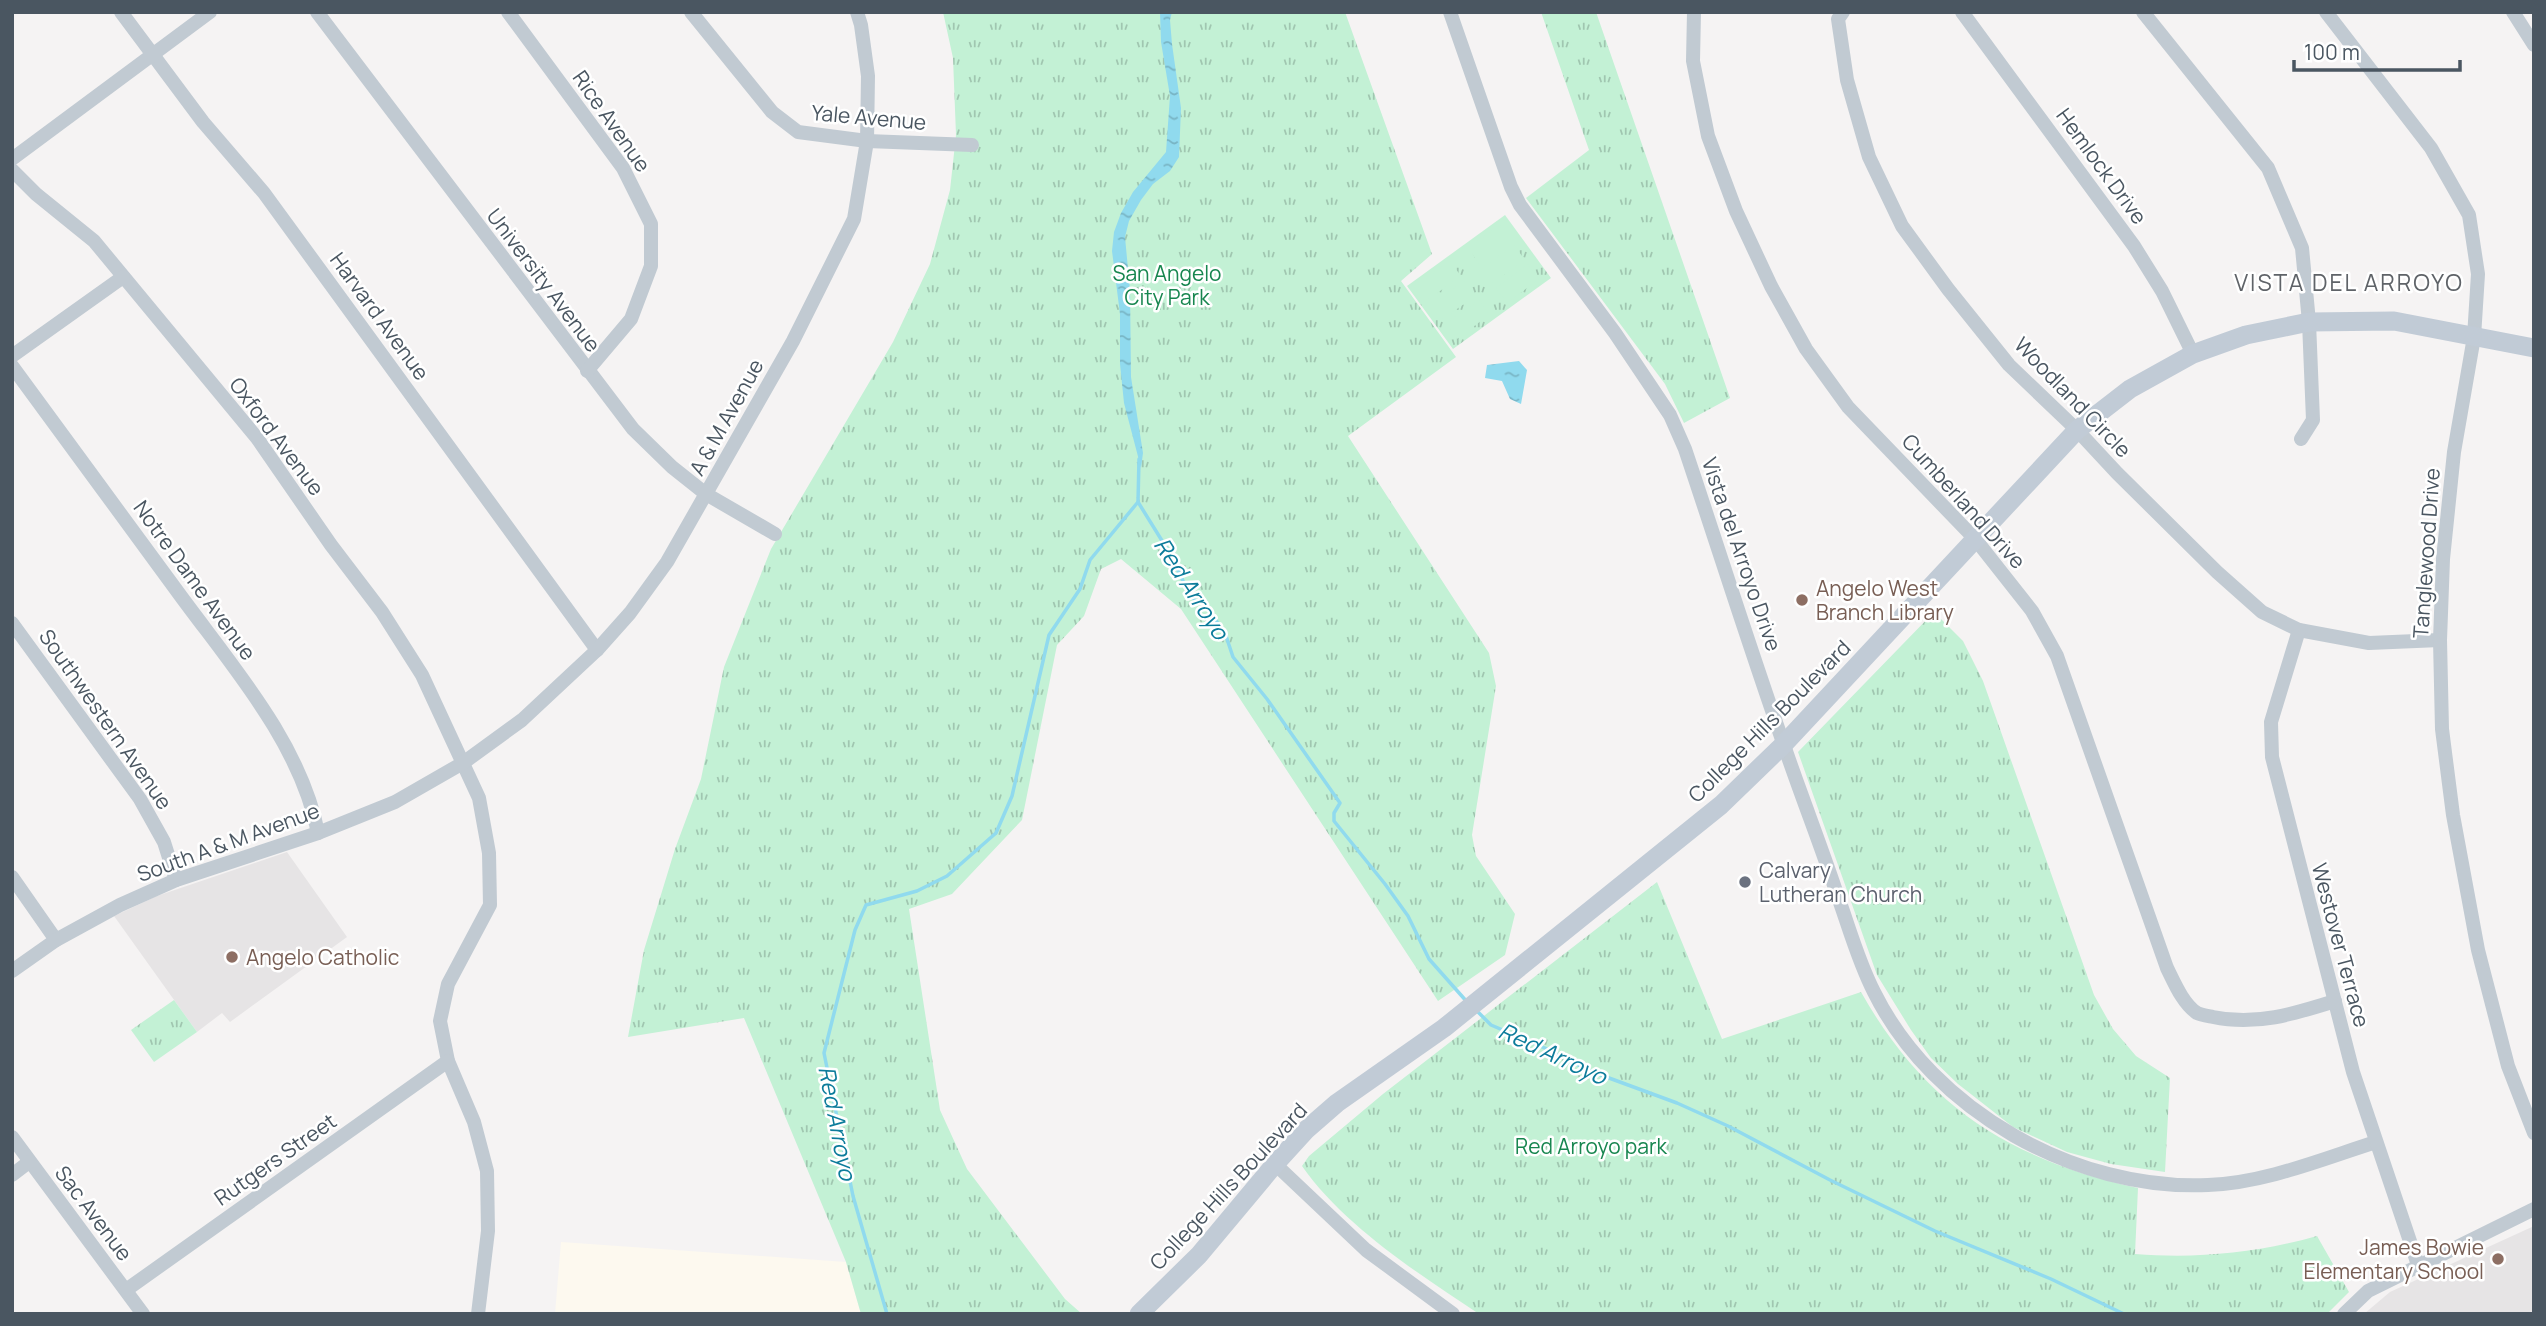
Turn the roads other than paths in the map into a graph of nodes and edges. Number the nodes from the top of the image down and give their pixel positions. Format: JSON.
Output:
{"nodes":[{"id":1,"x":121,"y":12,"type":"edge"},
{"id":2,"x":210,"y":12,"type":"edge"},
{"id":3,"x":317,"y":12,"type":"edge"},
{"id":4,"x":508,"y":12,"type":"edge"},
{"id":5,"x":691,"y":12,"type":"edge"},
{"id":6,"x":857,"y":12,"type":"edge"},
{"id":7,"x":1450,"y":12,"type":"edge"},
{"id":8,"x":1694,"y":12,"type":"edge"},
{"id":9,"x":1843,"y":12,"type":"edge"},
{"id":10,"x":1962,"y":12,"type":"edge"},
{"id":11,"x":2144,"y":12,"type":"edge"},
{"id":12,"x":2326,"y":12,"type":"edge"},
{"id":13,"x":2513,"y":12,"type":"edge"},
{"id":14,"x":2534,"y":45,"type":"edge"},
{"id":15,"x":152,"y":56,"type":"junction"},
{"id":16,"x":867,"y":141,"type":"junction"},
{"id":17,"x":972,"y":145,"type":"dead end"},
{"id":18,"x":12,"y":159,"type":"edge"},
{"id":19,"x":12,"y":170,"type":"edge"},
{"id":20,"x":123,"y":276,"type":"junction"},
{"id":21,"x":2309,"y":322,"type":"junction"},
{"id":22,"x":2474,"y":337,"type":"junction"},
{"id":23,"x":2534,"y":348,"type":"edge"},
{"id":24,"x":2193,"y":354,"type":"junction"},
{"id":25,"x":12,"y":356,"type":"edge"},
{"id":26,"x":12,"y":366,"type":"edge"},
{"id":27,"x":587,"y":371,"type":"junction"},
{"id":28,"x":2077,"y":430,"type":"junction"},
{"id":29,"x":2301,"y":439,"type":"dead end"},
{"id":30,"x":706,"y":494,"type":"junction"},
{"id":31,"x":775,"y":534,"type":"dead end"},
{"id":32,"x":1976,"y":540,"type":"junction"},
{"id":33,"x":12,"y":623,"type":"edge"},
{"id":34,"x":2299,"y":631,"type":"junction"},
{"id":35,"x":2440,"y":640,"type":"junction"},
{"id":36,"x":597,"y":650,"type":"junction"},
{"id":37,"x":1783,"y":745,"type":"junction"},
{"id":38,"x":463,"y":763,"type":"junction"},
{"id":39,"x":318,"y":833,"type":"junction"},
{"id":40,"x":12,"y":877,"type":"edge"},
{"id":41,"x":176,"y":880,"type":"junction"},
{"id":42,"x":56,"y":940,"type":"junction"},
{"id":43,"x":12,"y":971,"type":"edge"},
{"id":44,"x":2335,"y":1001,"type":"junction"},
{"id":45,"x":448,"y":1061,"type":"junction"},
{"id":46,"x":2534,"y":1133,"type":"edge"},
{"id":47,"x":12,"y":1137,"type":"edge"},
{"id":48,"x":2376,"y":1142,"type":"junction"},
{"id":49,"x":29,"y":1162,"type":"junction"},
{"id":50,"x":1275,"y":1164,"type":"junction"},
{"id":51,"x":12,"y":1175,"type":"edge"},
{"id":52,"x":2534,"y":1209,"type":"edge"},
{"id":53,"x":2418,"y":1265,"type":"junction"},
{"id":54,"x":126,"y":1290,"type":"junction"},
{"id":55,"x":143,"y":1314,"type":"edge"},
{"id":56,"x":478,"y":1314,"type":"edge"},
{"id":57,"x":1139,"y":1314,"type":"edge"},
{"id":58,"x":1453,"y":1314,"type":"edge"},
{"id":59,"x":2344,"y":1314,"type":"edge"}],
"edges":[{"from":1,"to":15,"type":"street","name":"Harvard Avenue"},
{"from":2,"to":15,"type":"street"},
{"from":3,"to":27,"type":"street","name":"University Avenue"},
{"from":4,"to":27,"type":"street","name":"Rice Avenue"},
{"from":5,"to":16,"type":"street","name":"Yale Avenue"},
{"from":6,"to":16,"type":"street","name":"A & M Avenue"},
{"from":7,"to":37,"type":"street","name":"Vista del Arroyo Drive"},
{"from":8,"to":32,"type":"street","name":"Cumberland Drive"},
{"from":9,"to":28,"type":"street","name":"Woodland Circle"},
{"from":10,"to":24,"type":"street","name":"Hemlock Drive"},
{"from":11,"to":21,"type":"street"},
{"from":12,"to":22,"type":"street","name":"Tanglewood Drive"},
{"from":13,"to":14,"type":"street"},
{"from":15,"to":18,"type":"street"},
{"from":15,"to":36,"type":"street","name":"Harvard Avenue"},
{"from":16,"to":17,"type":"street","name":"Yale Avenue"},
{"from":16,"to":30,"type":"street","name":"A & M Avenue"},
{"from":19,"to":20,"type":"street","name":"Oxford Avenue"},
{"from":20,"to":25,"type":"street"},
{"from":20,"to":38,"type":"street","name":"Oxford Avenue"},
{"from":21,"to":22,"type":"street","name":"College Hills Boulevard"},
{"from":21,"to":24,"type":"street","name":"College Hills Boulevard"},
{"from":21,"to":29,"type":"street"},
{"from":22,"to":23,"type":"street","name":"College Hills Boulevard"},
{"from":22,"to":35,"type":"street","name":"Tanglewood Drive"},
{"from":24,"to":28,"type":"street","name":"College Hills Boulevard"},
{"from":26,"to":39,"type":"street","name":"Notre Dame Avenue"},
{"from":27,"to":30,"type":"street","name":"University Avenue"},
{"from":28,"to":32,"type":"street","name":"College Hills Boulevard"},
{"from":28,"to":34,"type":"street","name":"Woodland Circle"},
{"from":30,"to":31,"type":"street","name":"University Avenue"},
{"from":30,"to":36,"type":"street","name":"A & M Avenue"},
{"from":32,"to":37,"type":"street","name":"College Hills Boulevard"},
{"from":32,"to":44,"type":"street","name":"Cumberland Drive"},
{"from":33,"to":41,"type":"street","name":"Southwestern Avenue"},
{"from":34,"to":35,"type":"street","name":"Woodland Circle"},
{"from":34,"to":44,"type":"street","name":"Westover Terrace"},
{"from":35,"to":46,"type":"street","name":"Tanglewood Drive"},
{"from":36,"to":38,"type":"street","name":"A & M Avenue"},
{"from":37,"to":48,"type":"street","name":"Vista del Arroyo Drive"},
{"from":37,"to":50,"type":"street","name":"College Hills Boulevard"},
{"from":38,"to":39,"type":"street","name":"South A & M Avenue"},
{"from":38,"to":45,"type":"street","name":"Oxford Avenue"},
{"from":39,"to":41,"type":"street","name":"South A & M Avenue"},
{"from":40,"to":42,"type":"street"},
{"from":41,"to":42,"type":"street","name":"South A & M Avenue"},
{"from":42,"to":43,"type":"street","name":"South A & M Avenue"},
{"from":44,"to":48,"type":"street","name":"Westover Terrace"},
{"from":45,"to":54,"type":"street","name":"Rutgers Street"},
{"from":45,"to":56,"type":"street","name":"Oxford Avenue"},
{"from":47,"to":49,"type":"street","name":"Sac Avenue"},
{"from":48,"to":53,"type":"street","name":"Westover Terrace"},
{"from":49,"to":51,"type":"street"},
{"from":49,"to":54,"type":"street","name":"Sac Avenue"},
{"from":50,"to":57,"type":"street","name":"College Hills Boulevard"},
{"from":50,"to":58,"type":"street"},
{"from":52,"to":53,"type":"street"},
{"from":53,"to":59,"type":"street"},
{"from":54,"to":55,"type":"street","name":"Sac Avenue"}]}
